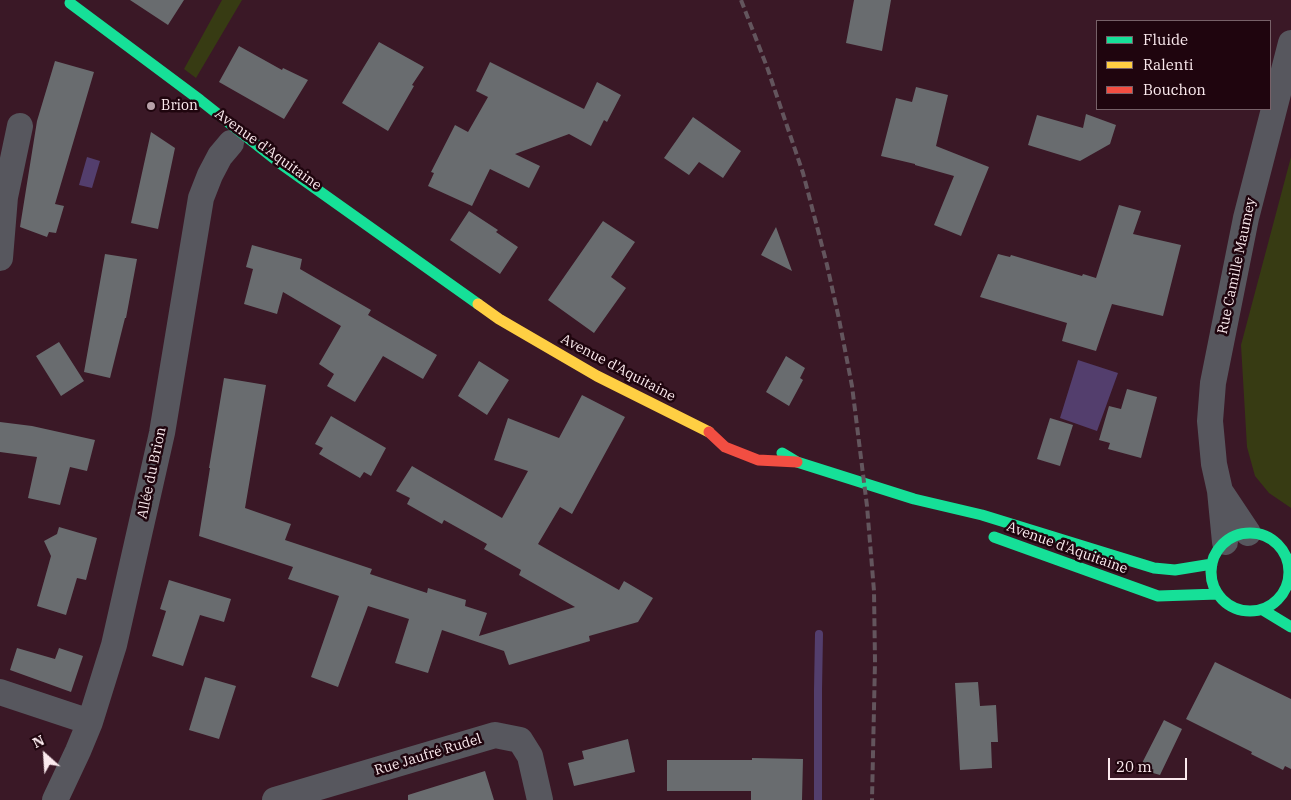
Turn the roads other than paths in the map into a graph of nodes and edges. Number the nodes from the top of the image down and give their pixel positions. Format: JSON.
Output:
{"nodes":[{"id":1,"x":69,"y":2,"type":"edge"},
{"id":2,"x":1291,"y":43,"type":"edge"},
{"id":3,"x":146,"y":74,"type":"dead end"},
{"id":4,"x":20,"y":126,"type":"dead end"},
{"id":5,"x":233,"y":140,"type":"junction"},
{"id":6,"x":3,"y":197,"type":"edge"},
{"id":7,"x":350,"y":227,"type":"dead end"},
{"id":8,"x":0,"y":258,"type":"edge"},
{"id":9,"x":442,"y":278,"type":"junction"},
{"id":10,"x":708,"y":431,"type":"junction"},
{"id":11,"x":724,"y":432,"type":"dead end"},
{"id":12,"x":773,"y":448,"type":"dead end"},
{"id":13,"x":797,"y":462,"type":"junction"},
{"id":14,"x":914,"y":499,"type":"junction"},
{"id":15,"x":954,"y":519,"type":"dead end"},
{"id":16,"x":985,"y":534,"type":"dead end"},
{"id":17,"x":1228,"y":546,"type":"junction"},
{"id":18,"x":1289,"y":587,"type":"edge"},
{"id":19,"x":1218,"y":594,"type":"junction"},
{"id":20,"x":1263,"y":610,"type":"junction"},
{"id":21,"x":1291,"y":628,"type":"edge"},
{"id":22,"x":0,"y":692,"type":"edge"},
{"id":23,"x":90,"y":722,"type":"junction"},
{"id":24,"x":55,"y":800,"type":"edge"},
{"id":25,"x":275,"y":800,"type":"edge"},
{"id":26,"x":540,"y":800,"type":"edge"}],
"edges":[{"from":1,"to":3,"type":"street","name":"Avenue d'Aquitaine"},
{"from":1,"to":5,"type":"street","name":"Avenue d'Aquitaine"},
{"from":2,"to":17,"type":"street","name":"Rue Camille Maumey"},
{"from":4,"to":6,"type":"street"},
{"from":5,"to":9,"type":"street","name":"Avenue d'Aquitaine"},
{"from":5,"to":23,"type":"street","name":"Allée du Brion"},
{"from":6,"to":8,"type":"street"},
{"from":7,"to":9,"type":"street","name":"Avenue d'Aquitaine"},
{"from":9,"to":10,"type":"street","name":"Avenue d'Aquitaine"},
{"from":10,"to":11,"type":"street","name":"Avenue d'Aquitaine"},
{"from":10,"to":13,"type":"street","name":"Avenue d'Aquitaine"},
{"from":12,"to":13,"type":"street","name":"Avenue d'Aquitaine"},
{"from":13,"to":14,"type":"street","name":"Avenue d'Aquitaine"},
{"from":14,"to":15,"type":"street","name":"Avenue d'Aquitaine"},
{"from":14,"to":17,"type":"street","name":"Avenue d'Aquitaine"},
{"from":16,"to":19,"type":"street","name":"Avenue d'Aquitaine"},
{"from":17,"to":18,"type":"street"},
{"from":17,"to":19,"type":"street"},
{"from":18,"to":20,"type":"street"},
{"from":19,"to":20,"type":"street"},
{"from":20,"to":21,"type":"street"},
{"from":22,"to":23,"type":"street"},
{"from":23,"to":24,"type":"street","name":"Allée du Brion"},
{"from":25,"to":26,"type":"street","name":"Rue Jaufré Rudel"}]}
